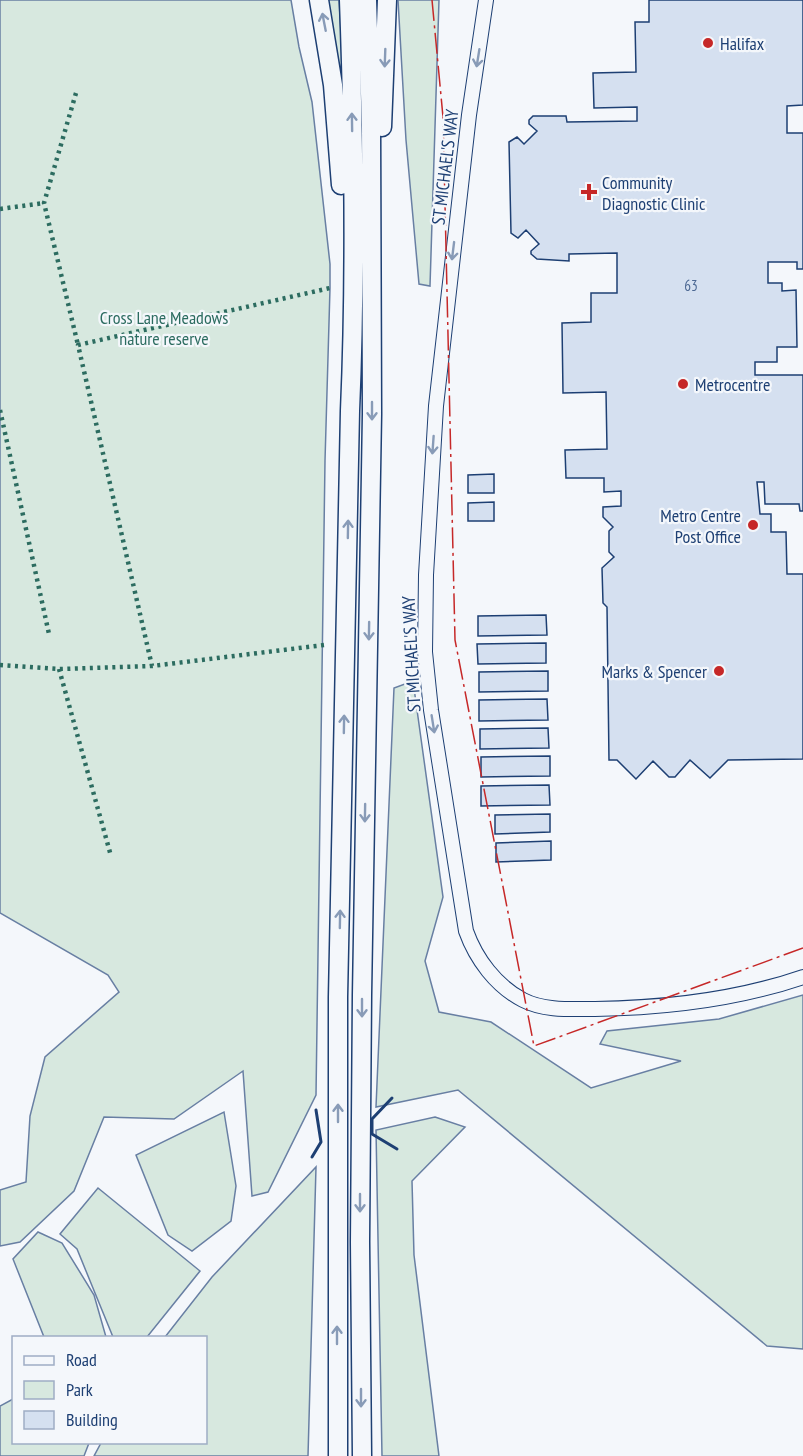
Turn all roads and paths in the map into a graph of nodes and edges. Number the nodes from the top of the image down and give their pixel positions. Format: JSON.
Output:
{"nodes":[{"id":1,"x":319,"y":0,"type":"edge"},
{"id":2,"x":349,"y":0,"type":"edge"},
{"id":3,"x":367,"y":0,"type":"edge"},
{"id":4,"x":387,"y":0,"type":"edge"},
{"id":5,"x":486,"y":0,"type":"edge"},
{"id":6,"x":372,"y":353,"type":"junction"},
{"id":7,"x":350,"y":411,"type":"junction"},
{"id":8,"x":803,"y":977,"type":"edge"},
{"id":9,"x":338,"y":1456,"type":"edge"},
{"id":10,"x":362,"y":1456,"type":"edge"}],
"edges":[{"from":7,"to":1,"type":"highway","one_way":true},
{"from":7,"to":2,"type":"highway","one_way":true},
{"from":3,"to":6,"type":"highway"},
{"from":4,"to":6,"type":"highway","one_way":true},
{"from":5,"to":8,"type":"street","name":"ST MICHAEL'S WAY","one_way":true},
{"from":6,"to":10,"type":"highway","one_way":true},
{"from":9,"to":7,"type":"highway","one_way":true}]}
